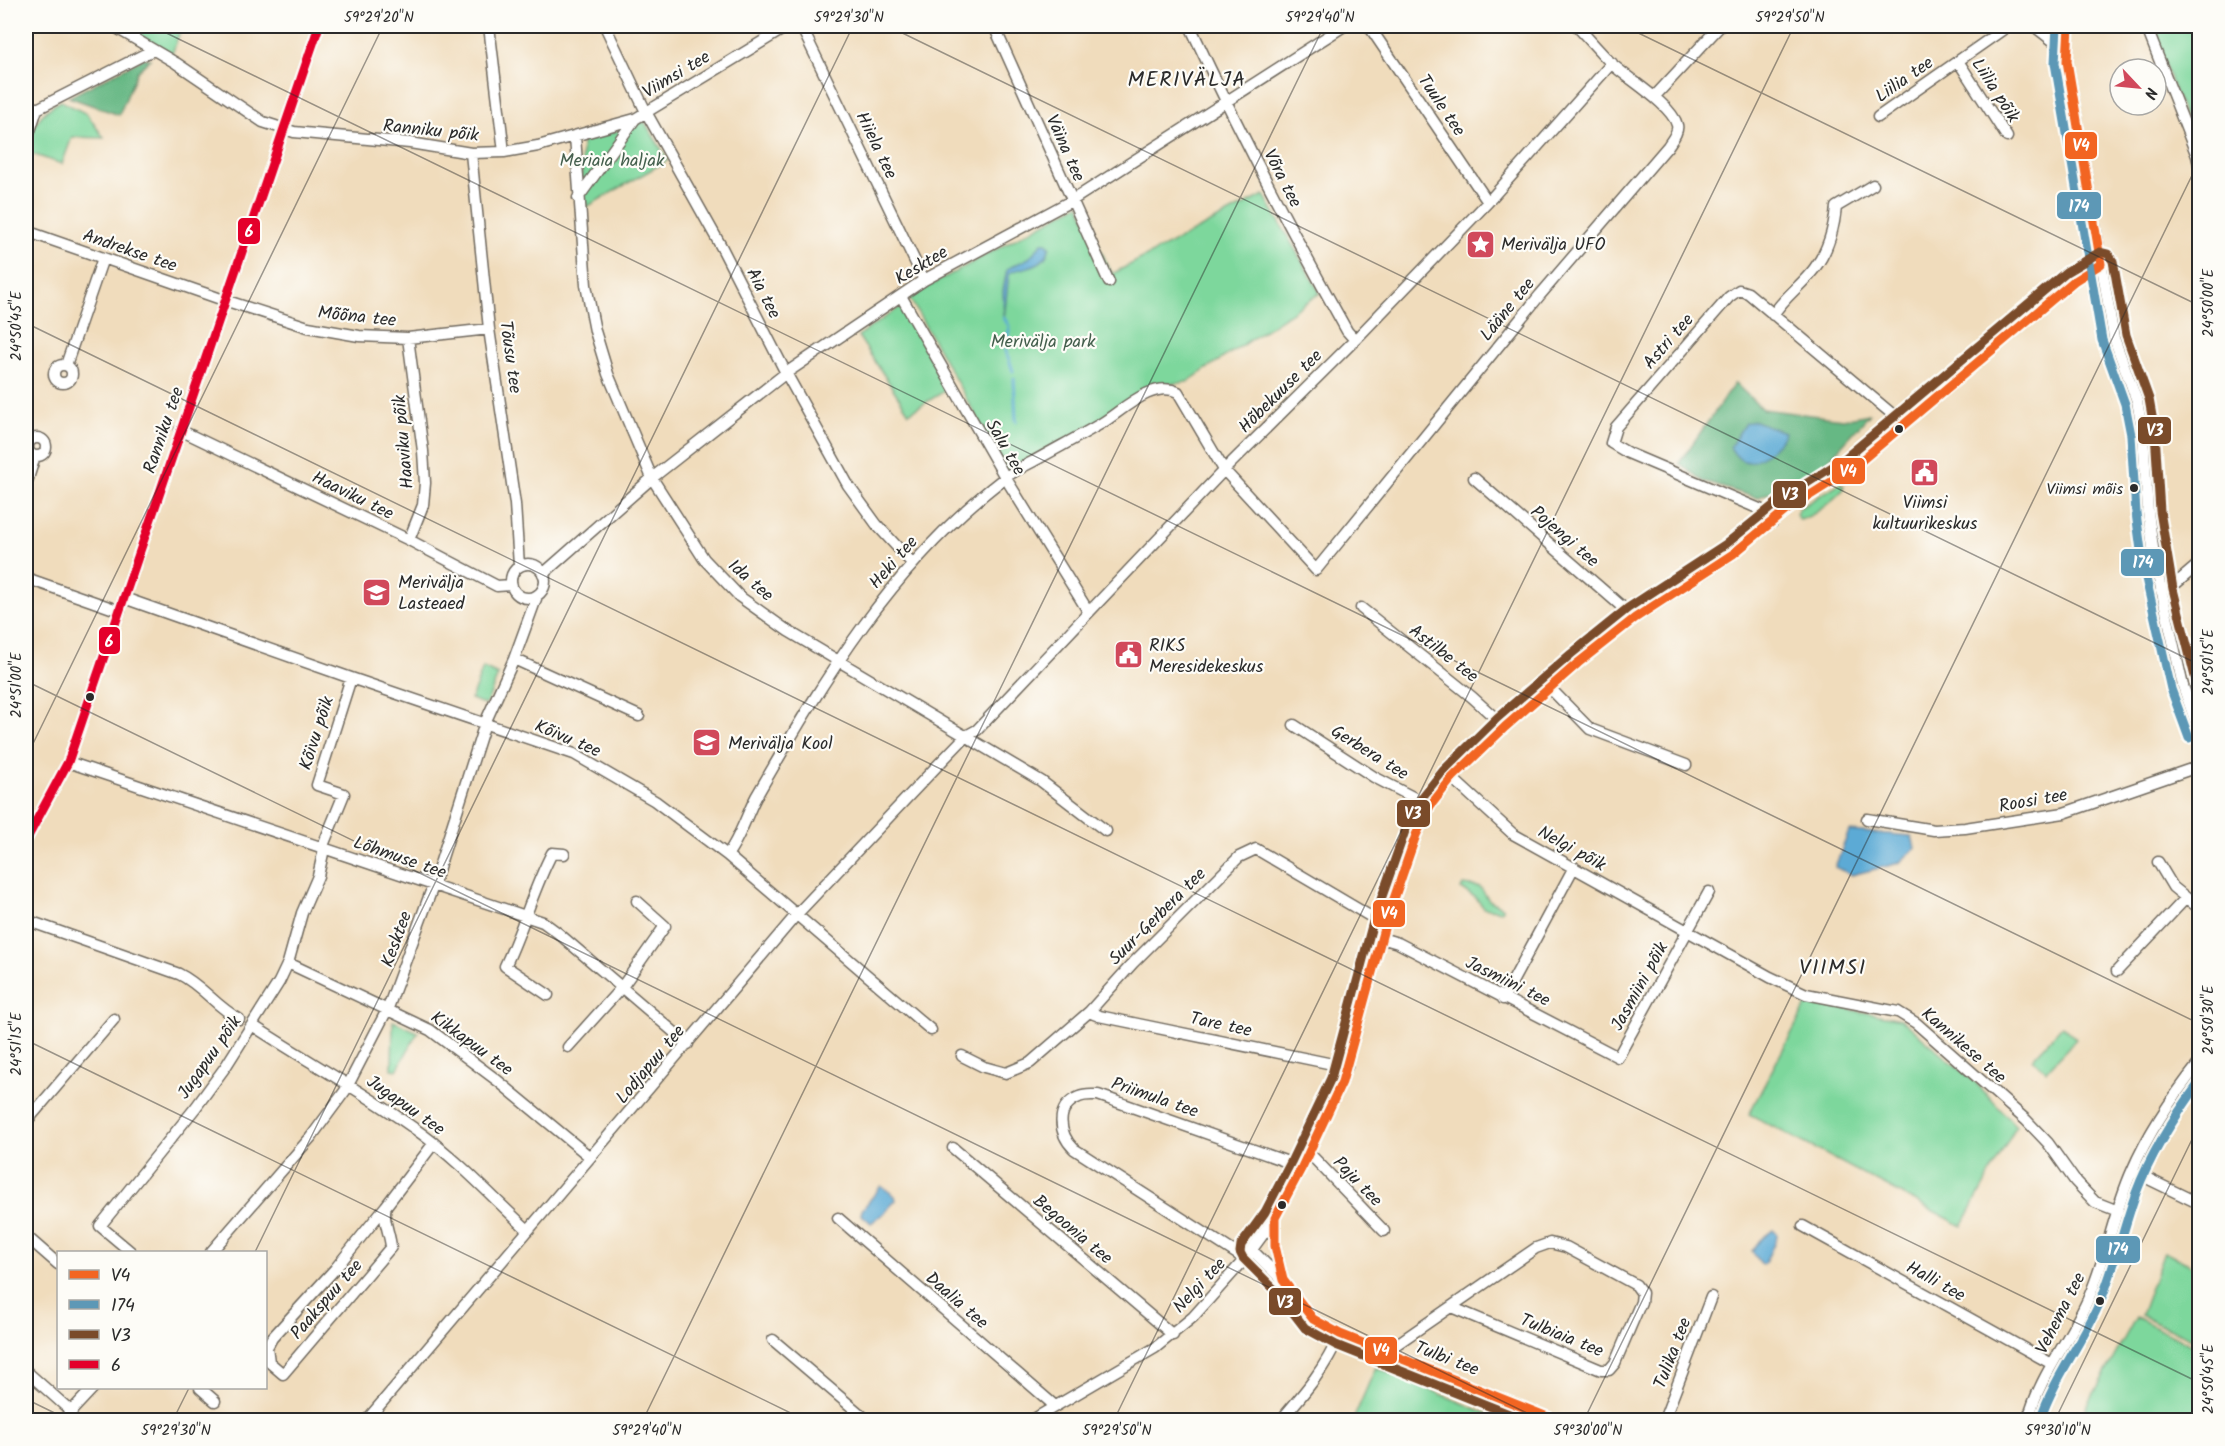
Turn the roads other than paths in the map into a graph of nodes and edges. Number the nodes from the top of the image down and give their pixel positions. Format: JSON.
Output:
{"nodes":[{"id":1,"x":113,"y":26,"type":"edge"},
{"id":2,"x":319,"y":26,"type":"edge"},
{"id":3,"x":489,"y":26,"type":"edge"},
{"id":4,"x":605,"y":26,"type":"edge"},
{"id":5,"x":788,"y":26,"type":"edge"},
{"id":6,"x":801,"y":26,"type":"edge"},
{"id":7,"x":994,"y":26,"type":"edge"},
{"id":8,"x":1190,"y":26,"type":"edge"},
{"id":9,"x":1344,"y":26,"type":"edge"},
{"id":10,"x":1369,"y":26,"type":"edge"},
{"id":11,"x":1577,"y":26,"type":"edge"},
{"id":12,"x":1720,"y":26,"type":"edge"},
{"id":13,"x":2008,"y":26,"type":"edge"},
{"id":14,"x":2034,"y":26,"type":"edge"},
{"id":15,"x":2146,"y":26,"type":"edge"},
{"id":16,"x":2068,"y":27,"type":"edge"},
{"id":17,"x":2067,"y":47,"type":"junction"},
{"id":18,"x":153,"y":50,"type":"junction"},
{"id":19,"x":1958,"y":61,"type":"junction"},
{"id":20,"x":1612,"y":63,"type":"junction"},
{"id":21,"x":1655,"y":96,"type":"junction"},
{"id":22,"x":1225,"y":102,"type":"junction"},
{"id":23,"x":26,"y":104,"type":"edge"},
{"id":24,"x":37,"y":109,"type":"junction"},
{"id":25,"x":646,"y":112,"type":"junction"},
{"id":26,"x":1878,"y":117,"type":"dead end"},
{"id":27,"x":635,"y":119,"type":"junction"},
{"id":28,"x":283,"y":129,"type":"junction"},
{"id":29,"x":574,"y":136,"type":"junction"},
{"id":30,"x":2007,"y":137,"type":"dead end"},
{"id":31,"x":26,"y":142,"type":"edge"},
{"id":32,"x":504,"y":152,"type":"junction"},
{"id":33,"x":471,"y":153,"type":"junction"},
{"id":34,"x":2199,"y":169,"type":"edge"},
{"id":35,"x":1874,"y":185,"type":"dead end"},
{"id":36,"x":578,"y":198,"type":"junction"},
{"id":37,"x":1071,"y":201,"type":"junction"},
{"id":38,"x":1488,"y":202,"type":"junction"},
{"id":39,"x":26,"y":231,"type":"edge"},
{"id":40,"x":103,"y":258,"type":"junction"},
{"id":41,"x":2101,"y":264,"type":"junction"},
{"id":42,"x":924,"y":280,"type":"junction"},
{"id":43,"x":1109,"y":282,"type":"dead end"},
{"id":44,"x":901,"y":296,"type":"junction"},
{"id":45,"x":224,"y":300,"type":"junction"},
{"id":46,"x":1773,"y":315,"type":"junction"},
{"id":47,"x":489,"y":329,"type":"junction"},
{"id":48,"x":408,"y":338,"type":"junction"},
{"id":49,"x":1355,"y":340,"type":"junction"},
{"id":50,"x":66,"y":365,"type":"dead end"},
{"id":51,"x":786,"y":373,"type":"junction"},
{"id":52,"x":1904,"y":424,"type":"junction"},
{"id":53,"x":180,"y":430,"type":"junction"},
{"id":54,"x":35,"y":456,"type":"dead end"},
{"id":55,"x":1224,"y":470,"type":"junction"},
{"id":56,"x":1005,"y":477,"type":"junction"},
{"id":57,"x":1474,"y":477,"type":"dead end"},
{"id":58,"x":652,"y":478,"type":"junction"},
{"id":59,"x":26,"y":485,"type":"edge"},
{"id":60,"x":1773,"y":522,"type":"junction"},
{"id":61,"x":409,"y":540,"type":"junction"},
{"id":62,"x":912,"y":563,"type":"junction"},
{"id":63,"x":2199,"y":563,"type":"edge"},
{"id":64,"x":519,"y":566,"type":"junction"},
{"id":65,"x":543,"y":574,"type":"junction"},
{"id":66,"x":26,"y":578,"type":"edge"},
{"id":67,"x":511,"y":585,"type":"junction"},
{"id":68,"x":2161,"y":591,"type":"junction"},
{"id":69,"x":537,"y":596,"type":"junction"},
{"id":70,"x":124,"y":598,"type":"junction"},
{"id":71,"x":1361,"y":608,"type":"dead end"},
{"id":72,"x":120,"y":611,"type":"junction"},
{"id":73,"x":1088,"y":611,"type":"junction"},
{"id":74,"x":1635,"y":618,"type":"junction"},
{"id":75,"x":514,"y":659,"type":"junction"},
{"id":76,"x":838,"y":661,"type":"junction"},
{"id":77,"x":351,"y":678,"type":"junction"},
{"id":78,"x":1550,"y":688,"type":"junction"},
{"id":79,"x":639,"y":716,"type":"dead end"},
{"id":80,"x":485,"y":723,"type":"junction"},
{"id":81,"x":1294,"y":725,"type":"dead end"},
{"id":82,"x":1505,"y":728,"type":"junction"},
{"id":83,"x":2199,"y":734,"type":"edge"},
{"id":84,"x":966,"y":736,"type":"junction"},
{"id":85,"x":68,"y":762,"type":"junction"},
{"id":86,"x":1686,"y":765,"type":"dead end"},
{"id":87,"x":2199,"y":766,"type":"edge"},
{"id":88,"x":1452,"y":778,"type":"junction"},
{"id":89,"x":1430,"y":806,"type":"junction"},
{"id":90,"x":1867,"y":819,"type":"dead end"},
{"id":91,"x":1106,"y":831,"type":"dead end"},
{"id":92,"x":26,"y":840,"type":"edge"},
{"id":93,"x":323,"y":849,"type":"junction"},
{"id":94,"x":564,"y":854,"type":"dead end"},
{"id":95,"x":727,"y":855,"type":"junction"},
{"id":96,"x":2158,"y":862,"type":"dead end"},
{"id":97,"x":1574,"y":867,"type":"junction"},
{"id":98,"x":433,"y":886,"type":"junction"},
{"id":99,"x":1709,"y":892,"type":"dead end"},
{"id":100,"x":2186,"y":898,"type":"junction"},
{"id":101,"x":638,"y":901,"type":"dead end"},
{"id":102,"x":2199,"y":909,"type":"edge"},
{"id":103,"x":525,"y":915,"type":"junction"},
{"id":104,"x":797,"y":915,"type":"junction"},
{"id":105,"x":26,"y":920,"type":"edge"},
{"id":106,"x":1385,"y":925,"type":"junction"},
{"id":107,"x":1688,"y":930,"type":"junction"},
{"id":108,"x":1381,"y":938,"type":"junction"},
{"id":109,"x":288,"y":963,"type":"junction"},
{"id":110,"x":2117,"y":970,"type":"dead end"},
{"id":111,"x":622,"y":987,"type":"junction"},
{"id":112,"x":548,"y":994,"type":"dead end"},
{"id":113,"x":1503,"y":999,"type":"junction"},
{"id":114,"x":388,"y":1008,"type":"junction"},
{"id":115,"x":1089,"y":1012,"type":"junction"},
{"id":116,"x":114,"y":1018,"type":"dead end"},
{"id":117,"x":239,"y":1019,"type":"dead end"},
{"id":118,"x":252,"y":1025,"type":"junction"},
{"id":119,"x":931,"y":1030,"type":"dead end"},
{"id":120,"x":688,"y":1044,"type":"junction"},
{"id":121,"x":568,"y":1047,"type":"dead end"},
{"id":122,"x":962,"y":1056,"type":"dead end"},
{"id":123,"x":1618,"y":1057,"type":"joint"},
{"id":124,"x":2199,"y":1062,"type":"edge"},
{"id":125,"x":1347,"y":1067,"type":"junction"},
{"id":126,"x":348,"y":1085,"type":"junction"},
{"id":127,"x":26,"y":1122,"type":"edge"},
{"id":128,"x":434,"y":1143,"type":"junction"},
{"id":129,"x":953,"y":1148,"type":"dead end"},
{"id":130,"x":1309,"y":1153,"type":"junction"},
{"id":131,"x":590,"y":1157,"type":"junction"},
{"id":132,"x":1302,"y":1167,"type":"junction"},
{"id":133,"x":2132,"y":1171,"type":"junction"},
{"id":134,"x":2199,"y":1204,"type":"edge"},
{"id":135,"x":386,"y":1206,"type":"junction"},
{"id":136,"x":2118,"y":1211,"type":"junction"},
{"id":137,"x":838,"y":1218,"type":"dead end"},
{"id":138,"x":1275,"y":1218,"type":"junction"},
{"id":139,"x":1803,"y":1227,"type":"dead end"},
{"id":140,"x":528,"y":1230,"type":"junction"},
{"id":141,"x":1384,"y":1231,"type":"dead end"},
{"id":142,"x":26,"y":1236,"type":"edge"},
{"id":143,"x":1252,"y":1250,"type":"junction"},
{"id":144,"x":130,"y":1251,"type":"edge"},
{"id":145,"x":212,"y":1251,"type":"edge"},
{"id":146,"x":1245,"y":1259,"type":"junction"},
{"id":147,"x":57,"y":1263,"type":"edge"},
{"id":148,"x":1283,"y":1280,"type":"junction"},
{"id":149,"x":1711,"y":1297,"type":"dead end"},
{"id":150,"x":1451,"y":1307,"type":"junction"},
{"id":151,"x":1340,"y":1334,"type":"junction"},
{"id":152,"x":1173,"y":1335,"type":"junction"},
{"id":153,"x":773,"y":1340,"type":"dead end"},
{"id":154,"x":1389,"y":1353,"type":"junction"},
{"id":155,"x":2052,"y":1364,"type":"junction"},
{"id":156,"x":26,"y":1371,"type":"edge"},
{"id":157,"x":92,"y":1389,"type":"edge"},
{"id":158,"x":201,"y":1389,"type":"edge"},
{"id":159,"x":215,"y":1401,"type":"dead end"},
{"id":160,"x":1055,"y":1406,"type":"junction"},
{"id":161,"x":72,"y":1412,"type":"junction"},
{"id":162,"x":2029,"y":1416,"type":"edge"},
{"id":163,"x":63,"y":1420,"type":"edge"},
{"id":164,"x":367,"y":1420,"type":"edge"},
{"id":165,"x":867,"y":1420,"type":"edge"},
{"id":166,"x":1032,"y":1420,"type":"edge"},
{"id":167,"x":1281,"y":1420,"type":"edge"},
{"id":168,"x":1555,"y":1420,"type":"edge"},
{"id":169,"x":1664,"y":1420,"type":"edge"},
{"id":170,"x":2049,"y":1420,"type":"edge"}],
"edges":[{"from":1,"to":18,"type":"street","name":"Ranniku põik"},
{"from":2,"to":28,"type":"street","name":"Ranniku tee"},
{"from":3,"to":32,"type":"street"},
{"from":4,"to":25,"type":"street","name":"Aia tee"},
{"from":5,"to":25,"type":"street","name":"Viimsi tee"},
{"from":6,"to":42,"type":"street","name":"Hiiela tee"},
{"from":7,"to":37,"type":"street","name":"Väina tee"},
{"from":8,"to":22,"type":"street","name":"Võra tee"},
{"from":9,"to":22,"type":"street","name":"Kesktee"},
{"from":10,"to":38,"type":"street","name":"Tuule tee"},
{"from":11,"to":20,"type":"street","name":"Lääne tee"},
{"from":12,"to":21,"type":"street"},
{"from":13,"to":19,"type":"street","name":"Liilia tee"},
{"from":14,"to":17,"type":"street"},
{"from":15,"to":34,"type":"street"},
{"from":16,"to":17,"type":"street"},
{"from":17,"to":41,"type":"street"},
{"from":18,"to":24,"type":"street"},
{"from":18,"to":28,"type":"street","name":"Ranniku põik"},
{"from":19,"to":26,"type":"street","name":"Liilia tee"},
{"from":19,"to":30,"type":"street","name":"Liilia põik"},
{"from":20,"to":21,"type":"street","name":"Lääne tee"},
{"from":20,"to":38,"type":"street","name":"Hõbekuuse tee"},
{"from":21,"to":55,"type":"street","name":"Lääne tee"},
{"from":22,"to":37,"type":"street","name":"Kesktee"},
{"from":22,"to":49,"type":"street","name":"Võra tee"},
{"from":23,"to":24,"type":"street"},
{"from":24,"to":31,"type":"street"},
{"from":25,"to":27,"type":"street","name":"Viimsi tee"},
{"from":25,"to":51,"type":"street","name":"Aia tee"},
{"from":27,"to":29,"type":"street","name":"Viimsi tee"},
{"from":27,"to":36,"type":"street"},
{"from":28,"to":33,"type":"street","name":"Ranniku põik"},
{"from":28,"to":45,"type":"street","name":"Ranniku tee"},
{"from":29,"to":32,"type":"street","name":"Ranniku põik"},
{"from":29,"to":36,"type":"street","name":"Ida tee"},
{"from":32,"to":33,"type":"street","name":"Ranniku põik"},
{"from":33,"to":47,"type":"street","name":"Tõusu tee"},
{"from":35,"to":46,"type":"street"},
{"from":36,"to":58,"type":"street","name":"Ida tee"},
{"from":37,"to":42,"type":"street","name":"Kesktee"},
{"from":37,"to":43,"type":"street","name":"Väina tee"},
{"from":38,"to":49,"type":"street","name":"Hõbekuuse tee"},
{"from":39,"to":40,"type":"street","name":"Andrekse tee"},
{"from":40,"to":45,"type":"street","name":"Andrekse tee"},
{"from":40,"to":50,"type":"street"},
{"from":41,"to":52,"type":"street","name":"Nelgi tee"},
{"from":41,"to":68,"type":"street"},
{"from":42,"to":44,"type":"street","name":"Kesktee"},
{"from":44,"to":51,"type":"street","name":"Kesktee"},
{"from":44,"to":56,"type":"street","name":"Salu tee"},
{"from":45,"to":48,"type":"street","name":"Mõõna tee"},
{"from":45,"to":53,"type":"street","name":"Ranniku tee"},
{"from":46,"to":52,"type":"street","name":"Astri tee"},
{"from":46,"to":60,"type":"street","name":"Astri tee"},
{"from":47,"to":48,"type":"street","name":"Mõõna tee"},
{"from":47,"to":64,"type":"street","name":"Tõusu tee"},
{"from":48,"to":61,"type":"street","name":"Haaviku põik"},
{"from":49,"to":55,"type":"street","name":"Hõbekuuse tee"},
{"from":51,"to":58,"type":"street","name":"Kesktee"},
{"from":51,"to":62,"type":"street","name":"Aia tee"},
{"from":52,"to":60,"type":"street","name":"Nelgi tee"},
{"from":53,"to":61,"type":"street","name":"Haaviku tee"},
{"from":53,"to":70,"type":"street","name":"Ranniku tee"},
{"from":54,"to":59,"type":"street"},
{"from":55,"to":56,"type":"street","name":"Heki tee"},
{"from":55,"to":73,"type":"street","name":"Hõbekuuse tee"},
{"from":56,"to":62,"type":"street","name":"Heki tee"},
{"from":56,"to":73,"type":"street","name":"Salu tee"},
{"from":57,"to":74,"type":"street","name":"Pojengi tee"},
{"from":58,"to":65,"type":"street","name":"Kesktee"},
{"from":58,"to":76,"type":"street","name":"Ida tee"},
{"from":60,"to":74,"type":"street","name":"Nelgi tee"},
{"from":61,"to":67,"type":"street","name":"Haaviku tee"},
{"from":62,"to":76,"type":"street","name":"Heki tee"},
{"from":63,"to":68,"type":"street"},
{"from":64,"to":65,"type":"street"},
{"from":64,"to":67,"type":"street"},
{"from":65,"to":69,"type":"street"},
{"from":66,"to":72,"type":"street"},
{"from":67,"to":69,"type":"street"},
{"from":68,"to":83,"type":"street"},
{"from":69,"to":75,"type":"street","name":"Kesktee"},
{"from":70,"to":72,"type":"street","name":"Ranniku tee"},
{"from":70,"to":77,"type":"street","name":"Kõivu tee"},
{"from":71,"to":82,"type":"street","name":"Astilbe tee"},
{"from":72,"to":85,"type":"street","name":"Ranniku tee"},
{"from":73,"to":84,"type":"street","name":"Hõbekuuse tee"},
{"from":74,"to":78,"type":"street","name":"Nelgi tee"},
{"from":75,"to":79,"type":"street"},
{"from":75,"to":80,"type":"street","name":"Kesktee"},
{"from":76,"to":84,"type":"street","name":"Ida tee"},
{"from":76,"to":95,"type":"street","name":"Heki tee"},
{"from":77,"to":80,"type":"street","name":"Kõivu tee"},
{"from":77,"to":93,"type":"street","name":"Kõivu põik"},
{"from":78,"to":82,"type":"street","name":"Nelgi tee"},
{"from":78,"to":86,"type":"street"},
{"from":80,"to":95,"type":"street","name":"Kõivu tee"},
{"from":80,"to":98,"type":"street","name":"Kesktee"},
{"from":81,"to":89,"type":"street","name":"Gerbera tee"},
{"from":82,"to":88,"type":"street","name":"Nelgi tee"},
{"from":84,"to":91,"type":"street","name":"Ida tee"},
{"from":84,"to":104,"type":"street","name":"Lodjapuu tee"},
{"from":85,"to":92,"type":"street","name":"Ranniku tee"},
{"from":85,"to":93,"type":"street","name":"Lõhmuse tee"},
{"from":87,"to":90,"type":"street","name":"Roosi tee"},
{"from":88,"to":89,"type":"street","name":"Nelgi tee"},
{"from":88,"to":97,"type":"street","name":"Nelgi põik"},
{"from":89,"to":106,"type":"street","name":"Nelgi tee"},
{"from":93,"to":98,"type":"street","name":"Lõhmuse tee"},
{"from":93,"to":109,"type":"street","name":"Jugapuu põik"},
{"from":94,"to":103,"type":"street"},
{"from":95,"to":104,"type":"street","name":"Kõivu tee"},
{"from":96,"to":100,"type":"street"},
{"from":97,"to":107,"type":"street","name":"Nelgi põik"},
{"from":97,"to":113,"type":"street"},
{"from":98,"to":103,"type":"street","name":"Lõhmuse tee"},
{"from":98,"to":114,"type":"street","name":"Kesktee"},
{"from":99,"to":107,"type":"street","name":"Jasmiini põik"},
{"from":100,"to":102,"type":"street"},
{"from":100,"to":110,"type":"street"},
{"from":101,"to":111,"type":"street"},
{"from":103,"to":111,"type":"street","name":"Lõhmuse tee"},
{"from":103,"to":112,"type":"street"},
{"from":104,"to":119,"type":"street","name":"Kõivu tee"},
{"from":104,"to":120,"type":"street","name":"Lodjapuu tee"},
{"from":105,"to":117,"type":"street"},
{"from":106,"to":108,"type":"street","name":"Nelgi tee"},
{"from":106,"to":115,"type":"street","name":"Suur-Gerbera tee"},
{"from":107,"to":123,"type":"street","name":"Jasmiini põik"},
{"from":107,"to":136,"type":"street","name":"Kannikese tee"},
{"from":108,"to":113,"type":"street","name":"Jasmiini tee"},
{"from":108,"to":125,"type":"street","name":"Nelgi tee"},
{"from":109,"to":114,"type":"street","name":"Kikkapuu tee"},
{"from":109,"to":118,"type":"street","name":"Jugapuu põik"},
{"from":111,"to":120,"type":"street","name":"Lõhmuse tee"},
{"from":111,"to":121,"type":"street"},
{"from":113,"to":123,"type":"street","name":"Jasmiini tee"},
{"from":114,"to":126,"type":"street","name":"Kesktee"},
{"from":114,"to":131,"type":"street","name":"Kikkapuu tee"},
{"from":115,"to":122,"type":"street","name":"Suur-Gerbera tee"},
{"from":115,"to":125,"type":"street","name":"Tare tee"},
{"from":116,"to":127,"type":"street"},
{"from":118,"to":126,"type":"street","name":"Jugapuu tee"},
{"from":118,"to":144,"type":"street","name":"Jugapuu põik"},
{"from":120,"to":131,"type":"street","name":"Lodjapuu tee"},
{"from":124,"to":133,"type":"street","name":"Vehema tee"},
{"from":125,"to":130,"type":"street","name":"Nelgi tee"},
{"from":126,"to":128,"type":"street","name":"Jugapuu tee"},
{"from":126,"to":145,"type":"street","name":"Kesktee"},
{"from":128,"to":135,"type":"street","name":"Paakspuu tee"},
{"from":128,"to":140,"type":"street","name":"Jugapuu tee"},
{"from":129,"to":152,"type":"street","name":"Begoonia tee"},
{"from":130,"to":132,"type":"street","name":"Nelgi tee"},
{"from":130,"to":141,"type":"street","name":"Paju tee"},
{"from":131,"to":140,"type":"street","name":"Lodjapuu tee"},
{"from":132,"to":138,"type":"street","name":"Nelgi tee"},
{"from":132,"to":146,"type":"street","name":"Priimula tee"},
{"from":133,"to":134,"type":"street"},
{"from":133,"to":136,"type":"street","name":"Vehema tee"},
{"from":135,"to":135,"type":"street","name":"Paakspuu tee"},
{"from":136,"to":155,"type":"street","name":"Vehema tee"},
{"from":137,"to":160,"type":"street","name":"Daalia tee"},
{"from":138,"to":143,"type":"street","name":"Nelgi tee"},
{"from":138,"to":148,"type":"street"},
{"from":139,"to":155,"type":"street","name":"Halli tee"},
{"from":140,"to":164,"type":"street","name":"Lodjapuu tee"},
{"from":142,"to":147,"type":"street"},
{"from":143,"to":146,"type":"street","name":"Nelgi tee"},
{"from":143,"to":148,"type":"street","name":"Tulbi tee"},
{"from":146,"to":152,"type":"street","name":"Nelgi tee"},
{"from":148,"to":151,"type":"street","name":"Tulbi tee"},
{"from":149,"to":169,"type":"street","name":"Tulika tee"},
{"from":150,"to":150,"type":"street","name":"Tulbiaia tee"},
{"from":150,"to":154,"type":"street","name":"Tulbiaia tee"},
{"from":151,"to":154,"type":"street","name":"Tulbi tee"},
{"from":151,"to":167,"type":"street"},
{"from":152,"to":160,"type":"street","name":"Nelgi tee"},
{"from":153,"to":165,"type":"street"},
{"from":154,"to":168,"type":"street","name":"Tulbi tee"},
{"from":155,"to":162,"type":"street","name":"Vehema tee"},
{"from":156,"to":161,"type":"street"},
{"from":157,"to":161,"type":"street"},
{"from":158,"to":159,"type":"street"},
{"from":160,"to":166,"type":"street","name":"Nelgi tee"},
{"from":161,"to":163,"type":"street"},
{"from":162,"to":170,"type":"street"}]}
